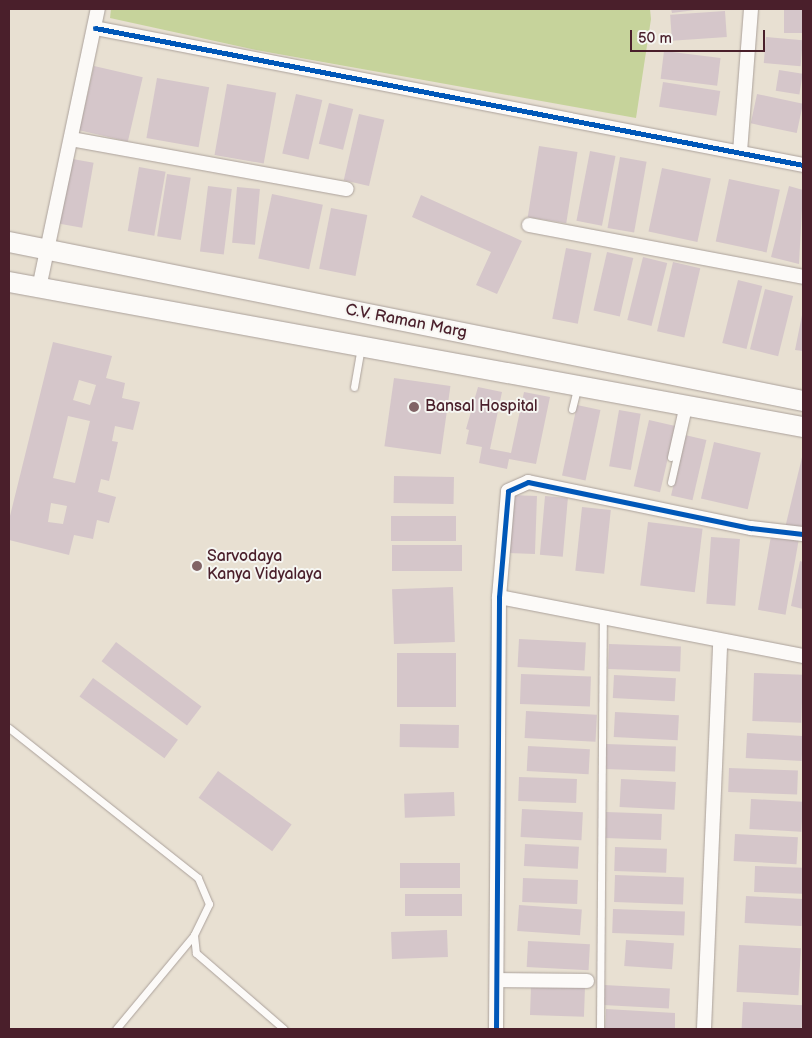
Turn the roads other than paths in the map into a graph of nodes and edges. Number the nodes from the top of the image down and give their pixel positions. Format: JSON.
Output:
{"nodes":[{"id":1,"x":98,"y":9,"type":"edge"},
{"id":2,"x":751,"y":9,"type":"edge"},
{"id":3,"x":95,"y":28,"type":"junction"},
{"id":4,"x":71,"y":139,"type":"junction"},
{"id":5,"x":740,"y":152,"type":"junction"},
{"id":6,"x":803,"y":165,"type":"edge"},
{"id":7,"x":347,"y":189,"type":"dead end"},
{"id":8,"x":530,"y":225,"type":"dead end"},
{"id":9,"x":9,"y":242,"type":"edge"},
{"id":10,"x":47,"y":250,"type":"junction"},
{"id":11,"x":803,"y":277,"type":"edge"},
{"id":12,"x":9,"y":282,"type":"edge"},
{"id":13,"x":39,"y":288,"type":"junction"},
{"id":14,"x":361,"y":346,"type":"junction"},
{"id":15,"x":578,"y":386,"type":"junction"},
{"id":16,"x":354,"y":387,"type":"dead end"},
{"id":17,"x":803,"y":401,"type":"edge"},
{"id":18,"x":685,"y":405,"type":"junction"},
{"id":19,"x":572,"y":409,"type":"dead end"},
{"id":20,"x":803,"y":427,"type":"edge"},
{"id":21,"x":671,"y":458,"type":"dead end"},
{"id":22,"x":671,"y":482,"type":"dead end"},
{"id":23,"x":803,"y":534,"type":"edge"},
{"id":24,"x":499,"y":597,"type":"junction"},
{"id":25,"x":603,"y":616,"type":"junction"},
{"id":26,"x":720,"y":644,"type":"junction"},
{"id":27,"x":803,"y":656,"type":"edge"},
{"id":28,"x":9,"y":728,"type":"edge"},
{"id":29,"x":194,"y":935,"type":"junction"},
{"id":30,"x":496,"y":980,"type":"junction"},
{"id":31,"x":587,"y":981,"type":"dead end"},
{"id":32,"x":116,"y":1029,"type":"edge"},
{"id":33,"x":284,"y":1029,"type":"edge"},
{"id":34,"x":496,"y":1029,"type":"edge"},
{"id":35,"x":600,"y":1029,"type":"edge"},
{"id":36,"x":704,"y":1029,"type":"edge"}],
"edges":[{"from":1,"to":3,"type":"street"},
{"from":2,"to":5,"type":"street"},
{"from":3,"to":4,"type":"street"},
{"from":3,"to":5,"type":"street"},
{"from":4,"to":7,"type":"street"},
{"from":4,"to":10,"type":"street"},
{"from":5,"to":6,"type":"street"},
{"from":8,"to":11,"type":"street"},
{"from":9,"to":10,"type":"main road","name":"C.V. Raman Marg"},
{"from":10,"to":13,"type":"street"},
{"from":10,"to":17,"type":"main road","name":"C.V. Raman Marg"},
{"from":12,"to":13,"type":"main road","name":"C.V. Raman Marg"},
{"from":13,"to":14,"type":"main road","name":"C.V. Raman Marg"},
{"from":14,"to":15,"type":"main road","name":"C.V. Raman Marg"},
{"from":14,"to":16,"type":"lane"},
{"from":15,"to":18,"type":"main road","name":"C.V. Raman Marg"},
{"from":15,"to":19,"type":"lane"},
{"from":18,"to":20,"type":"main road","name":"C.V. Raman Marg"},
{"from":18,"to":21,"type":"lane"},
{"from":18,"to":22,"type":"lane"},
{"from":23,"to":24,"type":"street"},
{"from":24,"to":25,"type":"street"},
{"from":24,"to":30,"type":"street"},
{"from":25,"to":26,"type":"street"},
{"from":25,"to":35,"type":"lane"},
{"from":26,"to":27,"type":"street"},
{"from":26,"to":36,"type":"street"},
{"from":28,"to":29,"type":"lane"},
{"from":29,"to":32,"type":"lane"},
{"from":29,"to":33,"type":"lane"},
{"from":30,"to":31,"type":"street"},
{"from":30,"to":34,"type":"street"}]}
